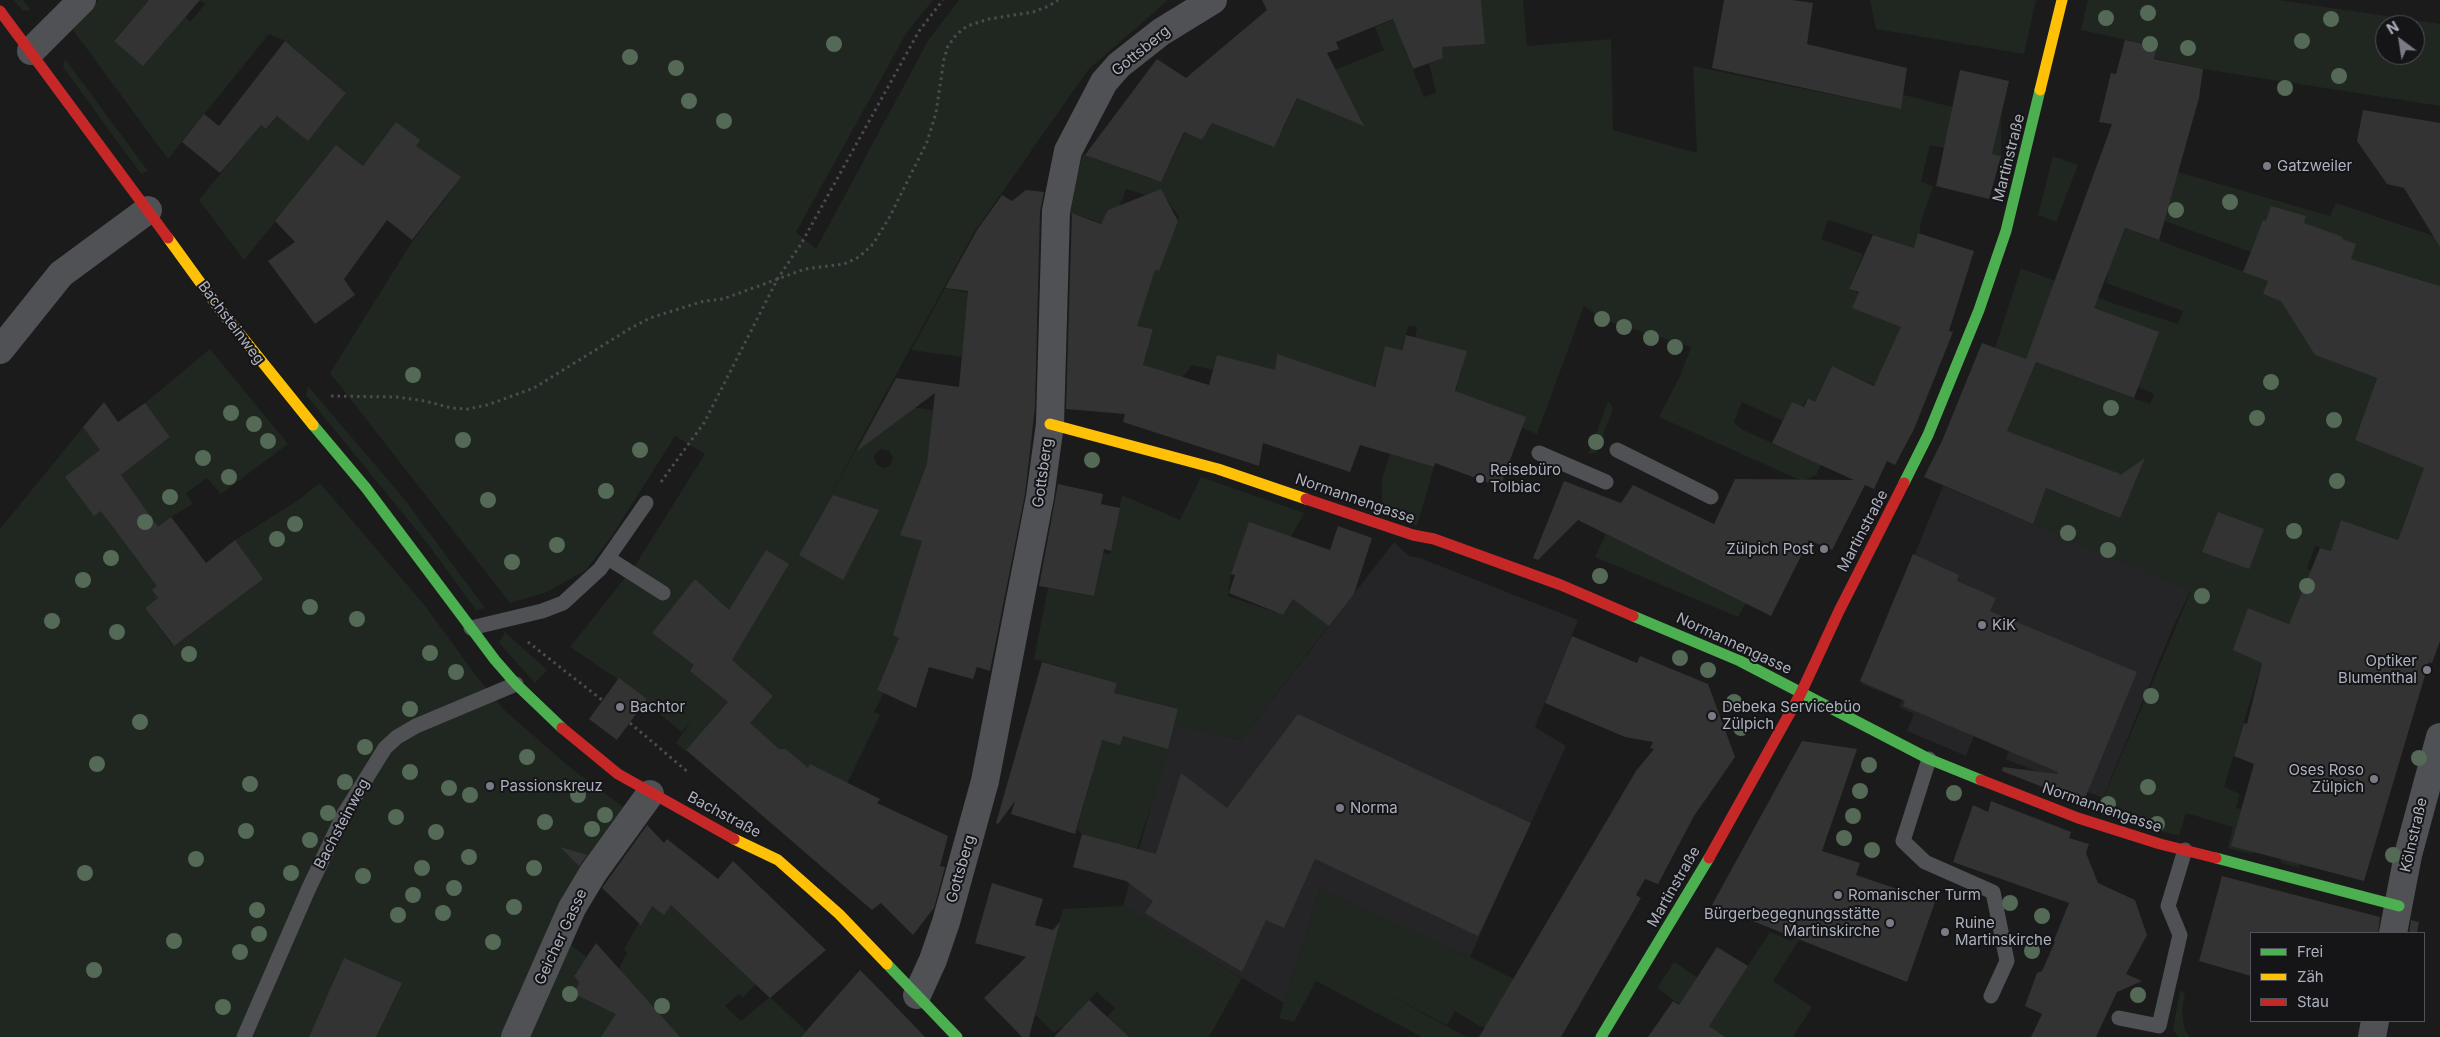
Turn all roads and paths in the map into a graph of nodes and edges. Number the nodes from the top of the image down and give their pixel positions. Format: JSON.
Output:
{"nodes":[{"id":1,"x":82,"y":0,"type":"edge"},
{"id":2,"x":943,"y":0,"type":"edge"},
{"id":3,"x":1058,"y":0,"type":"edge"},
{"id":4,"x":1213,"y":0,"type":"edge"},
{"id":5,"x":2062,"y":0,"type":"edge"},
{"id":6,"x":0,"y":11,"type":"edge"},
{"id":7,"x":31,"y":51,"type":"junction"},
{"id":8,"x":148,"y":210,"type":"junction"},
{"id":9,"x":778,"y":278,"type":"junction"},
{"id":10,"x":0,"y":350,"type":"edge"},
{"id":11,"x":331,"y":403,"type":"dead end"},
{"id":12,"x":1050,"y":424,"type":"junction"},
{"id":13,"x":1617,"y":450,"type":"dead end"},
{"id":14,"x":1539,"y":453,"type":"dead end"},
{"id":15,"x":1606,"y":482,"type":"dead end"},
{"id":16,"x":1712,"y":497,"type":"dead end"},
{"id":17,"x":646,"y":503,"type":"joint"},
{"id":18,"x":608,"y":558,"type":"junction"},
{"id":19,"x":663,"y":593,"type":"dead end"},
{"id":20,"x":504,"y":621,"type":"junction"},
{"id":21,"x":471,"y":628,"type":"junction"},
{"id":22,"x":516,"y":684,"type":"junction"},
{"id":23,"x":1801,"y":693,"type":"junction"},
{"id":24,"x":602,"y":700,"type":"dead end"},
{"id":25,"x":2440,"y":738,"type":"edge"},
{"id":26,"x":1928,"y":759,"type":"junction"},
{"id":27,"x":650,"y":794,"type":"junction"},
{"id":28,"x":2185,"y":850,"type":"junction"},
{"id":29,"x":2399,"y":906,"type":"junction"},
{"id":30,"x":2393,"y":932,"type":"edge"},
{"id":31,"x":917,"y":995,"type":"junction"},
{"id":32,"x":1991,"y":996,"type":"dead end"},
{"id":33,"x":2119,"y":1018,"type":"dead end"},
{"id":34,"x":2375,"y":1022,"type":"edge"},
{"id":35,"x":244,"y":1037,"type":"edge"},
{"id":36,"x":515,"y":1037,"type":"edge"},
{"id":37,"x":957,"y":1037,"type":"edge"},
{"id":38,"x":1601,"y":1037,"type":"edge"},
{"id":39,"x":2372,"y":1037,"type":"edge"}],
"edges":[{"from":1,"to":7,"type":"street"},
{"from":2,"to":9,"type":"path"},
{"from":3,"to":9,"type":"path"},
{"from":4,"to":12,"type":"street","name":"Gottsberg"},
{"from":5,"to":23,"type":"street","name":"Martinstraße"},
{"from":6,"to":7,"type":"street","name":"Bachsteinweg"},
{"from":7,"to":8,"type":"street","name":"Bachsteinweg"},
{"from":8,"to":10,"type":"street"},
{"from":8,"to":21,"type":"street","name":"Bachsteinweg"},
{"from":9,"to":11,"type":"path"},
{"from":9,"to":17,"type":"path"},
{"from":12,"to":23,"type":"street","name":"Normannengasse"},
{"from":12,"to":31,"type":"street","name":"Gottsberg"},
{"from":13,"to":16,"type":"lane"},
{"from":14,"to":15,"type":"lane"},
{"from":17,"to":18,"type":"lane"},
{"from":18,"to":19,"type":"lane"},
{"from":18,"to":20,"type":"lane"},
{"from":20,"to":21,"type":"lane"},
{"from":20,"to":24,"type":"path"},
{"from":21,"to":22,"type":"street","name":"Bachstraße"},
{"from":22,"to":27,"type":"street","name":"Bachstraße"},
{"from":22,"to":35,"type":"lane","name":"Bachsteinweg"},
{"from":23,"to":26,"type":"street","name":"Normannengasse"},
{"from":23,"to":38,"type":"street","name":"Martinstraße"},
{"from":25,"to":29,"type":"street","name":"Kölnstraße"},
{"from":26,"to":28,"type":"street","name":"Normannengasse"},
{"from":26,"to":32,"type":"lane"},
{"from":27,"to":31,"type":"street","name":"Bachstraße"},
{"from":27,"to":36,"type":"street","name":"Geicher Gasse"},
{"from":28,"to":29,"type":"street","name":"Normannengasse"},
{"from":28,"to":33,"type":"lane"},
{"from":29,"to":30,"type":"street","name":"Kölnstraße"},
{"from":31,"to":37,"type":"street","name":"Bachstraße"},
{"from":34,"to":39,"type":"street"}]}
